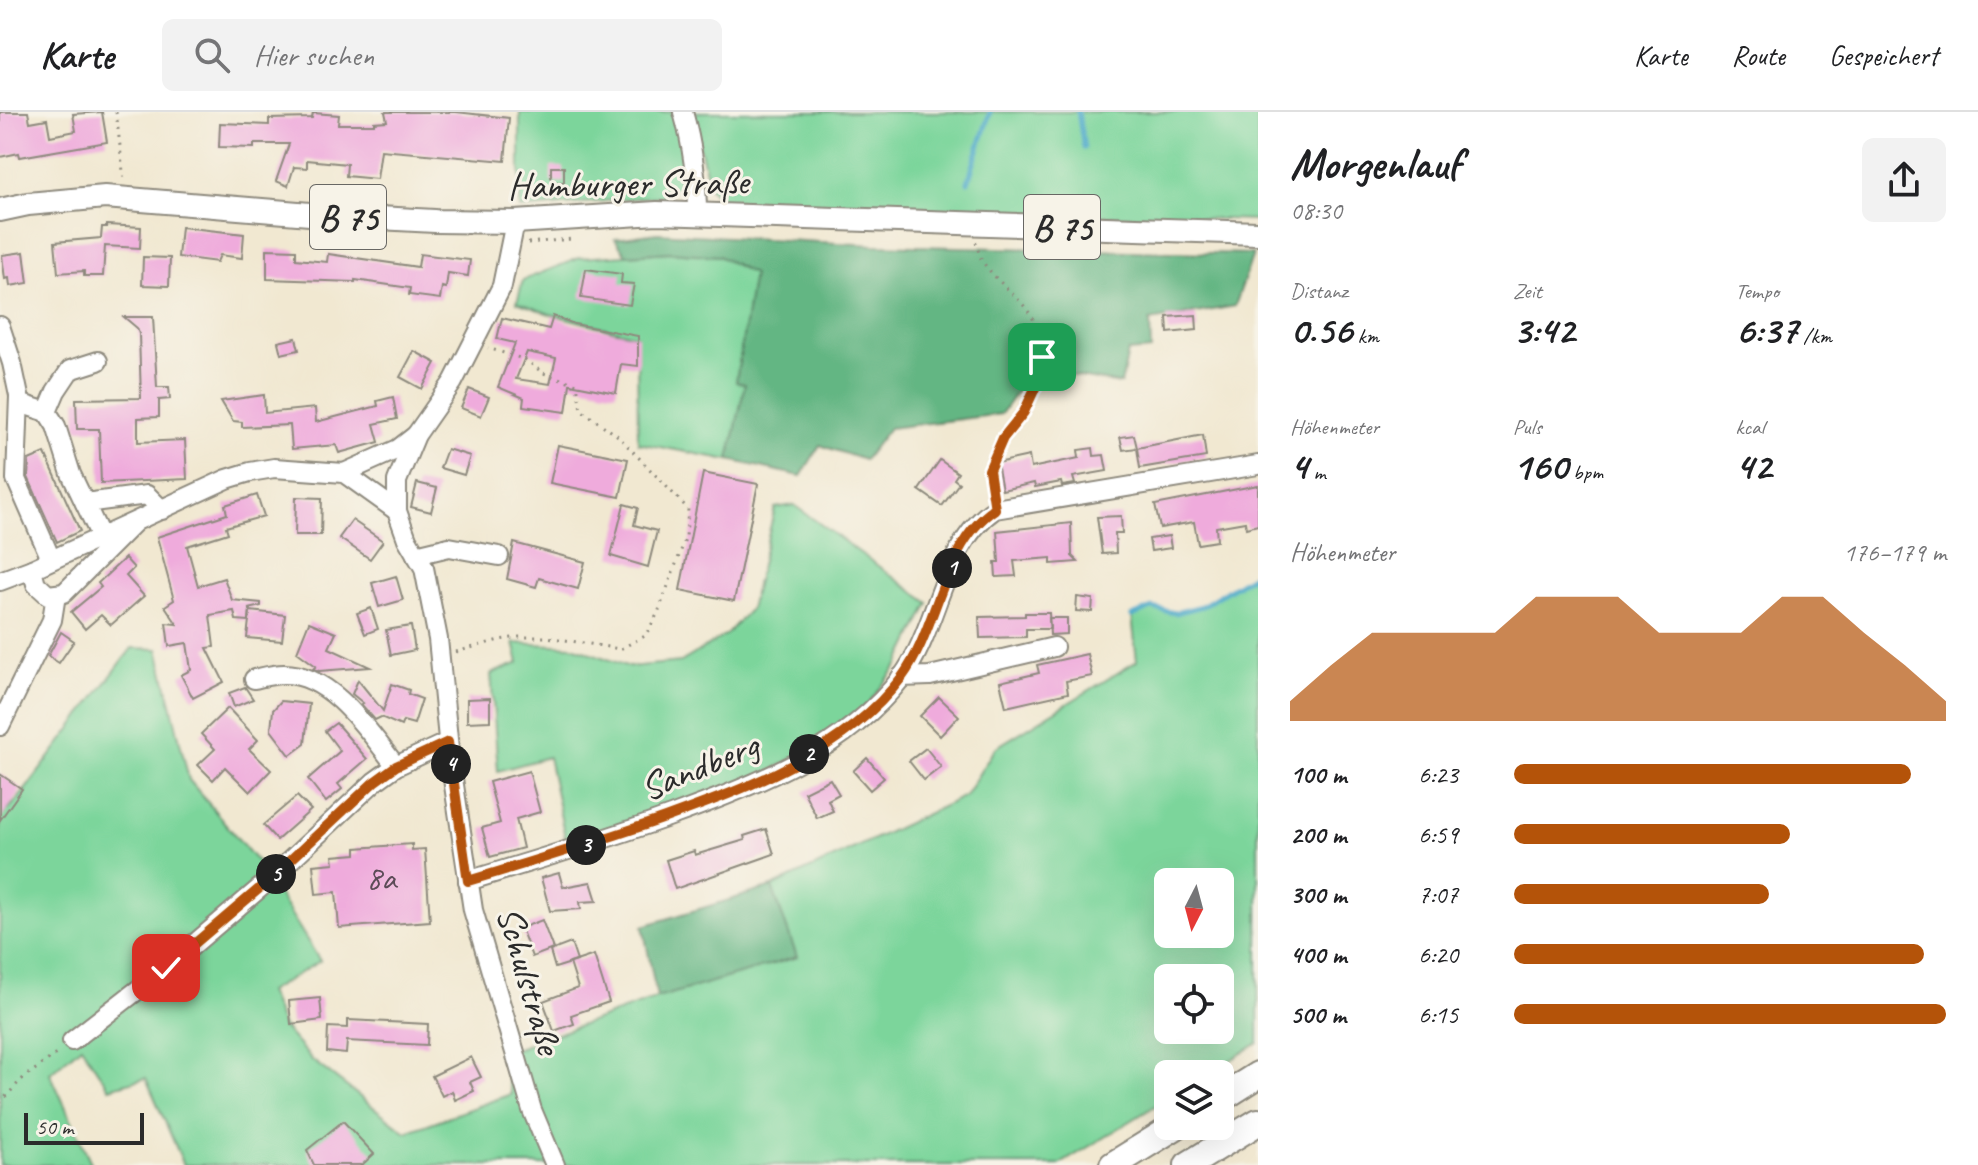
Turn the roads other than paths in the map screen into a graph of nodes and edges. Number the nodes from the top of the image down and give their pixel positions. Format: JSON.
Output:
{"nodes":[{"id":1,"x":683,"y":112,"type":"edge"},
{"id":2,"x":0,"y":210,"type":"edge"},
{"id":3,"x":697,"y":215,"type":"junction"},
{"id":4,"x":515,"y":222,"type":"junction"},
{"id":5,"x":1258,"y":233,"type":"edge"},
{"id":6,"x":0,"y":326,"type":"edge"},
{"id":7,"x":98,"y":361,"type":"dead end"},
{"id":8,"x":19,"y":403,"type":"junction"},
{"id":9,"x":47,"y":412,"type":"junction"},
{"id":10,"x":416,"y":435,"type":"junction"},
{"id":11,"x":1258,"y":465,"type":"edge"},
{"id":12,"x":344,"y":473,"type":"junction"},
{"id":13,"x":85,"y":503,"type":"junction"},
{"id":14,"x":162,"y":510,"type":"junction"},
{"id":15,"x":397,"y":511,"type":"junction"},
{"id":16,"x":135,"y":522,"type":"junction"},
{"id":17,"x":101,"y":537,"type":"junction"},
{"id":18,"x":416,"y":555,"type":"junction"},
{"id":19,"x":499,"y":556,"type":"dead end"},
{"id":20,"x":51,"y":559,"type":"junction"},
{"id":21,"x":32,"y":569,"type":"junction"},
{"id":22,"x":0,"y":581,"type":"edge"},
{"id":23,"x":56,"y":595,"type":"junction"},
{"id":24,"x":1054,"y":647,"type":"dead end"},
{"id":25,"x":901,"y":677,"type":"junction"},
{"id":26,"x":254,"y":679,"type":"dead end"},
{"id":27,"x":0,"y":726,"type":"edge"},
{"id":28,"x":448,"y":742,"type":"junction"},
{"id":29,"x":396,"y":766,"type":"junction"},
{"id":30,"x":468,"y":881,"type":"junction"},
{"id":31,"x":72,"y":1041,"type":"road end"},
{"id":32,"x":1258,"y":1075,"type":"edge"},
{"id":33,"x":1234,"y":1090,"type":"edge"},
{"id":34,"x":1258,"y":1122,"type":"edge"},
{"id":35,"x":1154,"y":1140,"type":"edge"},
{"id":36,"x":555,"y":1165,"type":"edge"},
{"id":37,"x":1113,"y":1165,"type":"edge"},
{"id":38,"x":1188,"y":1165,"type":"edge"}],
"edges":[{"from":1,"to":3,"type":"street"},
{"from":2,"to":4,"type":"main road","name":"Hamburger Straße","number":"B 75"},
{"from":3,"to":4,"type":"main road","name":"Hamburger Straße","number":"B 75"},
{"from":3,"to":5,"type":"main road","name":"Hamburger Straße","number":"B 75"},
{"from":4,"to":10,"type":"street","name":"Schulstraße"},
{"from":6,"to":8,"type":"street"},
{"from":7,"to":9,"type":"street"},
{"from":8,"to":9,"type":"street"},
{"from":8,"to":20,"type":"street"},
{"from":9,"to":13,"type":"street"},
{"from":10,"to":12,"type":"street"},
{"from":10,"to":15,"type":"street","name":"Schulstraße"},
{"from":11,"to":25,"type":"street","name":"Sandberg"},
{"from":12,"to":14,"type":"street"},
{"from":12,"to":15,"type":"street"},
{"from":13,"to":14,"type":"street"},
{"from":13,"to":17,"type":"street"},
{"from":14,"to":16,"type":"street"},
{"from":15,"to":18,"type":"street","name":"Schulstraße"},
{"from":16,"to":17,"type":"street"},
{"from":16,"to":23,"type":"street"},
{"from":17,"to":20,"type":"street"},
{"from":18,"to":19,"type":"street"},
{"from":18,"to":28,"type":"street","name":"Schulstraße"},
{"from":20,"to":21,"type":"street"},
{"from":21,"to":22,"type":"street"},
{"from":21,"to":23,"type":"street"},
{"from":23,"to":27,"type":"street"},
{"from":24,"to":25,"type":"street"},
{"from":25,"to":30,"type":"street","name":"Sandberg"},
{"from":26,"to":29,"type":"street"},
{"from":28,"to":29,"type":"street"},
{"from":28,"to":30,"type":"street","name":"Schulstraße"},
{"from":29,"to":31,"type":"street"},
{"from":30,"to":36,"type":"street","name":"Schulstraße"},
{"from":32,"to":33,"type":"highway"},
{"from":34,"to":38,"type":"highway"},
{"from":35,"to":37,"type":"highway"}]}
